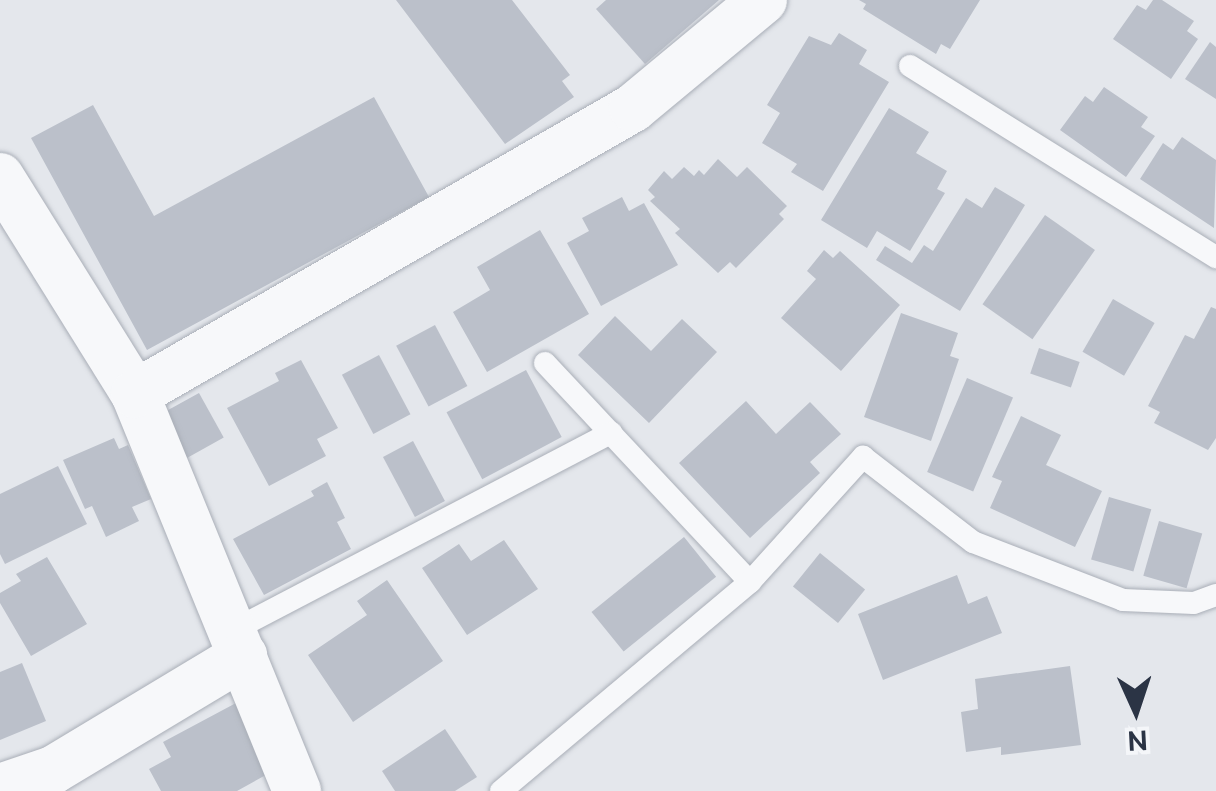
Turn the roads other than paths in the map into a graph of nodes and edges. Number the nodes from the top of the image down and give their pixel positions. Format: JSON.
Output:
{"nodes":[{"id":1,"x":763,"y":0,"type":"edge"},
{"id":2,"x":910,"y":66,"type":"dead end"},
{"id":3,"x":0,"y":177,"type":"edge"},
{"id":4,"x":1216,"y":257,"type":"edge"},
{"id":5,"x":545,"y":363,"type":"dead end"},
{"id":6,"x":136,"y":394,"type":"junction"},
{"id":7,"x":611,"y":434,"type":"junction"},
{"id":8,"x":750,"y":582,"type":"junction"},
{"id":9,"x":1216,"y":596,"type":"edge"},
{"id":10,"x":237,"y":643,"type":"junction"},
{"id":11,"x":0,"y":788,"type":"edge"},
{"id":12,"x":297,"y":791,"type":"edge"},
{"id":13,"x":501,"y":791,"type":"edge"}],
"edges":[{"from":1,"to":6,"type":"street"},
{"from":2,"to":4,"type":"lane"},
{"from":3,"to":6,"type":"street"},
{"from":5,"to":7,"type":"lane"},
{"from":6,"to":10,"type":"street"},
{"from":7,"to":8,"type":"lane"},
{"from":7,"to":10,"type":"lane"},
{"from":8,"to":9,"type":"lane"},
{"from":8,"to":13,"type":"lane"},
{"from":10,"to":11,"type":"street"},
{"from":10,"to":12,"type":"street"}]}
